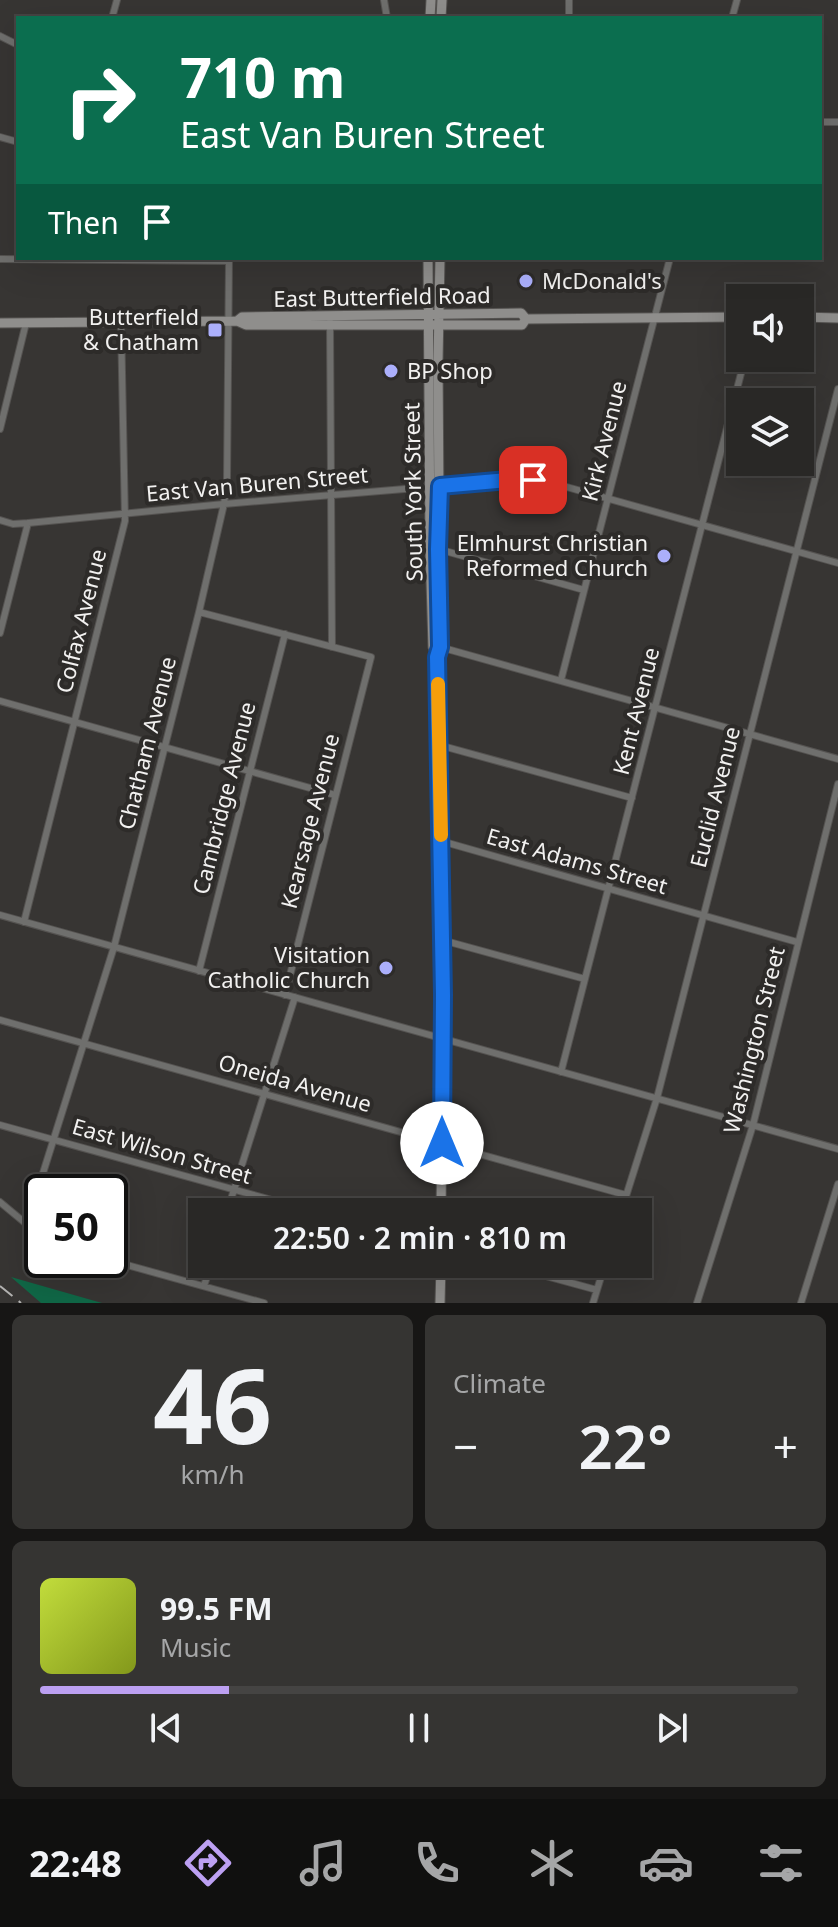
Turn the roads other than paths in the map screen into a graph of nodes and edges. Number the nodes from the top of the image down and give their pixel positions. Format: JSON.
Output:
{"nodes":[{"id":1,"x":229,"y":260,"type":"edge"},
{"id":2,"x":428,"y":260,"type":"edge"},
{"id":3,"x":440,"y":260,"type":"edge"},
{"id":4,"x":669,"y":260,"type":"edge"},
{"id":5,"x":441,"y":296,"type":"junction"},
{"id":6,"x":428,"y":313,"type":"junction"},
{"id":7,"x":440,"y":313,"type":"junction"},
{"id":8,"x":466,"y":313,"type":"junction"},
{"id":9,"x":330,"y":315,"type":"junction"},
{"id":10,"x":726,"y":317,"type":"edge"},
{"id":11,"x":814,"y":317,"type":"edge"},
{"id":12,"x":654,"y":318,"type":"junction"},
{"id":13,"x":838,"y":318,"type":"edge"},
{"id":14,"x":526,"y":319,"type":"junction"},
{"id":15,"x":232,"y":321,"type":"junction"},
{"id":16,"x":121,"y":322,"type":"junction"},
{"id":17,"x":0,"y":323,"type":"edge"},
{"id":18,"x":26,"y":323,"type":"junction"},
{"id":19,"x":330,"y":326,"type":"junction"},
{"id":20,"x":403,"y":326,"type":"junction"},
{"id":21,"x":434,"y":326,"type":"junction"},
{"id":22,"x":429,"y":348,"type":"junction"},
{"id":23,"x":741,"y":372,"type":"edge"},
{"id":24,"x":838,"y":389,"type":"edge"},
{"id":25,"x":0,"y":429,"type":"edge"},
{"id":26,"x":435,"y":487,"type":"junction"},
{"id":27,"x":332,"y":496,"type":"junction"},
{"id":28,"x":608,"y":499,"type":"junction"},
{"id":29,"x":224,"y":504,"type":"junction"},
{"id":30,"x":125,"y":514,"type":"junction"},
{"id":31,"x":0,"y":520,"type":"edge"},
{"id":32,"x":28,"y":523,"type":"junction"},
{"id":33,"x":702,"y":526,"type":"junction"},
{"id":34,"x":438,"y":549,"type":"junction"},
{"id":35,"x":797,"y":552,"type":"junction"},
{"id":36,"x":838,"y":563,"type":"edge"},
{"id":37,"x":584,"y":590,"type":"junction"},
{"id":38,"x":199,"y":612,"type":"junction"},
{"id":39,"x":0,"y":633,"type":"edge"},
{"id":40,"x":285,"y":634,"type":"junction"},
{"id":41,"x":332,"y":647,"type":"junction"},
{"id":42,"x":438,"y":652,"type":"junction"},
{"id":43,"x":561,"y":680,"type":"junction"},
{"id":44,"x":0,"y":701,"type":"edge"},
{"id":45,"x":655,"y":707,"type":"junction"},
{"id":46,"x":74,"y":722,"type":"junction"},
{"id":47,"x":750,"y":734,"type":"junction"},
{"id":48,"x":439,"y":745,"type":"junction"},
{"id":49,"x":164,"y":747,"type":"junction"},
{"id":50,"x":838,"y":759,"type":"edge"},
{"id":51,"x":249,"y":771,"type":"junction"},
{"id":52,"x":838,"y":784,"type":"edge"},
{"id":53,"x":335,"y":795,"type":"junction"},
{"id":54,"x":632,"y":798,"type":"junction"},
{"id":55,"x":441,"y":841,"type":"junction"},
{"id":56,"x":608,"y":889,"type":"junction"},
{"id":57,"x":0,"y":915,"type":"edge"},
{"id":58,"x":704,"y":916,"type":"junction"},
{"id":59,"x":24,"y":922,"type":"junction"},
{"id":60,"x":442,"y":940,"type":"junction"},
{"id":61,"x":797,"y":942,"type":"junction"},
{"id":62,"x":114,"y":947,"type":"junction"},
{"id":63,"x":199,"y":971,"type":"junction"},
{"id":64,"x":585,"y":979,"type":"junction"},
{"id":65,"x":285,"y":995,"type":"junction"},
{"id":66,"x":295,"y":997,"type":"junction"},
{"id":67,"x":0,"y":1020,"type":"edge"},
{"id":68,"x":443,"y":1039,"type":"junction"},
{"id":69,"x":83,"y":1044,"type":"junction"},
{"id":70,"x":561,"y":1072,"type":"junction"},
{"id":71,"x":265,"y":1093,"type":"junction"},
{"id":72,"x":657,"y":1098,"type":"junction"},
{"id":73,"x":0,"y":1125,"type":"edge"},
{"id":74,"x":753,"y":1125,"type":"junction"},
{"id":75,"x":54,"y":1140,"type":"junction"},
{"id":76,"x":442,"y":1143,"type":"junction"},
{"id":77,"x":838,"y":1149,"type":"edge"},
{"id":78,"x":43,"y":1174,"type":"edge"},
{"id":79,"x":838,"y":1184,"type":"edge"},
{"id":80,"x":235,"y":1189,"type":"junction"},
{"id":81,"x":626,"y":1195,"type":"junction"},
{"id":82,"x":232,"y":1198,"type":"edge"},
{"id":83,"x":266,"y":1198,"type":"edge"},
{"id":84,"x":441,"y":1198,"type":"edge"},
{"id":85,"x":625,"y":1198,"type":"edge"},
{"id":86,"x":0,"y":1202,"type":"edge"},
{"id":87,"x":24,"y":1222,"type":"edge"},
{"id":88,"x":128,"y":1265,"type":"edge"},
{"id":89,"x":207,"y":1278,"type":"edge"},
{"id":90,"x":441,"y":1278,"type":"edge"},
{"id":91,"x":553,"y":1278,"type":"edge"},
{"id":92,"x":601,"y":1278,"type":"edge"},
{"id":93,"x":204,"y":1286,"type":"junction"},
{"id":94,"x":597,"y":1290,"type":"junction"},
{"id":95,"x":264,"y":1303,"type":"edge"},
{"id":96,"x":440,"y":1303,"type":"edge"},
{"id":97,"x":593,"y":1303,"type":"edge"},
{"id":98,"x":697,"y":1303,"type":"edge"},
{"id":99,"x":801,"y":1303,"type":"edge"}],
"edges":[{"from":1,"to":15,"type":"street","name":"Chatham Avenue"},
{"from":2,"to":6,"type":"main road"},
{"from":3,"to":5,"type":"main road","name":"South York Street"},
{"from":4,"to":12,"type":"street","name":"Kirk Avenue"},
{"from":5,"to":7,"type":"main road","name":"South York Street"},
{"from":5,"to":8,"type":"main road"},
{"from":6,"to":7,"type":"main road","name":"East Butterfield Road"},
{"from":6,"to":9,"type":"main road","name":"East Butterfield Road"},
{"from":6,"to":21,"type":"main road"},
{"from":7,"to":8,"type":"main road","name":"East Butterfield Road"},
{"from":7,"to":21,"type":"main road","name":"South York Street"},
{"from":8,"to":14,"type":"main road","name":"East Butterfield Road"},
{"from":9,"to":15,"type":"main road","name":"East Butterfield Road"},
{"from":9,"to":19,"type":"street"},
{"from":10,"to":12,"type":"main road","name":"East Butterfield Road"},
{"from":11,"to":13,"type":"main road"},
{"from":12,"to":14,"type":"main road","name":"East Butterfield Road"},
{"from":12,"to":28,"type":"street","name":"Kirk Avenue"},
{"from":14,"to":21,"type":"main road","name":"East Butterfield Road"},
{"from":15,"to":16,"type":"main road","name":"East Butterfield Road"},
{"from":15,"to":19,"type":"main road","name":"East Butterfield Road"},
{"from":15,"to":29,"type":"street","name":"Chatham Avenue"},
{"from":16,"to":18,"type":"main road","name":"East Butterfield Road"},
{"from":16,"to":30,"type":"street","name":"Colfax Avenue"},
{"from":17,"to":18,"type":"main road","name":"East Butterfield Road"},
{"from":18,"to":25,"type":"street"},
{"from":19,"to":20,"type":"main road","name":"East Butterfield Road"},
{"from":19,"to":27,"type":"street"},
{"from":20,"to":21,"type":"main road","name":"East Butterfield Road"},
{"from":20,"to":22,"type":"main road"},
{"from":21,"to":22,"type":"main road","name":"South York Street"},
{"from":21,"to":26,"type":"main road","name":"South York Street"},
{"from":22,"to":26,"type":"main road","name":"South York Street"},
{"from":23,"to":33,"type":"street","name":"Kent Avenue"},
{"from":24,"to":35,"type":"street","name":"Euclid Avenue"},
{"from":26,"to":27,"type":"street","name":"East Van Buren Street"},
{"from":26,"to":28,"type":"street","name":"East Van Buren Street"},
{"from":26,"to":34,"type":"main road","name":"South York Street"},
{"from":26,"to":42,"type":"main road","name":"South York Street"},
{"from":27,"to":29,"type":"street","name":"East Van Buren Street"},
{"from":27,"to":41,"type":"street"},
{"from":28,"to":33,"type":"street","name":"East Van Buren Street"},
{"from":28,"to":37,"type":"street","name":"Kirk Avenue"},
{"from":29,"to":30,"type":"street","name":"East Van Buren Street"},
{"from":29,"to":38,"type":"street","name":"Chatham Avenue"},
{"from":30,"to":32,"type":"street","name":"East Van Buren Street"},
{"from":30,"to":46,"type":"street","name":"Colfax Avenue"},
{"from":31,"to":32,"type":"street","name":"East Van Buren Street"},
{"from":32,"to":39,"type":"street"},
{"from":33,"to":35,"type":"street","name":"East Van Buren Street"},
{"from":33,"to":45,"type":"street","name":"Kent Avenue"},
{"from":34,"to":37,"type":"street"},
{"from":34,"to":42,"type":"main road","name":"South York Street"},
{"from":35,"to":36,"type":"street","name":"East Van Buren Street"},
{"from":35,"to":47,"type":"street","name":"Euclid Avenue"},
{"from":37,"to":43,"type":"street","name":"Kirk Avenue"},
{"from":38,"to":40,"type":"street"},
{"from":38,"to":49,"type":"street","name":"Chatham Avenue"},
{"from":40,"to":41,"type":"street"},
{"from":40,"to":51,"type":"street","name":"Cambridge Avenue"},
{"from":41,"to":53,"type":"street","name":"Kearsage Avenue"},
{"from":42,"to":43,"type":"street"},
{"from":42,"to":48,"type":"main road","name":"South York Street"},
{"from":43,"to":45,"type":"street"},
{"from":44,"to":46,"type":"street"},
{"from":45,"to":47,"type":"street"},
{"from":45,"to":54,"type":"street","name":"Kent Avenue"},
{"from":46,"to":49,"type":"street"},
{"from":46,"to":59,"type":"street","name":"Colfax Avenue"},
{"from":47,"to":50,"type":"street"},
{"from":47,"to":58,"type":"street","name":"Euclid Avenue"},
{"from":48,"to":54,"type":"street"},
{"from":48,"to":55,"type":"main road","name":"South York Street"},
{"from":49,"to":51,"type":"street"},
{"from":49,"to":62,"type":"street","name":"Chatham Avenue"},
{"from":51,"to":53,"type":"street"},
{"from":51,"to":63,"type":"street","name":"Cambridge Avenue"},
{"from":52,"to":61,"type":"street","name":"Washington Street"},
{"from":53,"to":65,"type":"street","name":"Kearsage Avenue"},
{"from":54,"to":56,"type":"street","name":"Kent Avenue"},
{"from":55,"to":56,"type":"street","name":"East Adams Street"},
{"from":55,"to":60,"type":"main road","name":"South York Street"},
{"from":56,"to":58,"type":"street","name":"East Adams Street"},
{"from":56,"to":64,"type":"street","name":"Kent Avenue"},
{"from":57,"to":59,"type":"street"},
{"from":58,"to":61,"type":"street","name":"East Adams Street"},
{"from":58,"to":72,"type":"street","name":"Euclid Avenue"},
{"from":59,"to":62,"type":"street"},
{"from":60,"to":64,"type":"street"},
{"from":60,"to":68,"type":"main road","name":"South York Street"},
{"from":61,"to":74,"type":"street","name":"Washington Street"},
{"from":62,"to":63,"type":"street"},
{"from":62,"to":69,"type":"street","name":"Chatham Avenue"},
{"from":63,"to":65,"type":"street"},
{"from":64,"to":70,"type":"street","name":"Kent Avenue"},
{"from":65,"to":66,"type":"street"},
{"from":66,"to":68,"type":"street"},
{"from":66,"to":71,"type":"street"},
{"from":67,"to":69,"type":"street","name":"Oneida Avenue"},
{"from":68,"to":70,"type":"street"},
{"from":68,"to":76,"type":"main road","name":"South York Street"},
{"from":69,"to":71,"type":"street","name":"Oneida Avenue"},
{"from":69,"to":75,"type":"street","name":"Chatham Avenue"},
{"from":70,"to":72,"type":"street"},
{"from":71,"to":76,"type":"street","name":"Oneida Avenue"},
{"from":71,"to":80,"type":"street"},
{"from":72,"to":74,"type":"street"},
{"from":72,"to":81,"type":"street","name":"Euclid Avenue"},
{"from":73,"to":75,"type":"street","name":"East Wilson Street"},
{"from":74,"to":77,"type":"street"},
{"from":74,"to":98,"type":"street","name":"Washington Street"},
{"from":75,"to":78,"type":"street","name":"Chatham Avenue"},
{"from":75,"to":80,"type":"street","name":"East Wilson Street"},
{"from":76,"to":81,"type":"street","name":"Oneida Avenue"},
{"from":76,"to":84,"type":"main road","name":"South York Street"},
{"from":79,"to":99,"type":"street"},
{"from":80,"to":82,"type":"street"},
{"from":80,"to":83,"type":"street","name":"East Wilson Street"},
{"from":81,"to":85,"type":"street","name":"Euclid Avenue"},
{"from":86,"to":87,"type":"street"},
{"from":88,"to":93,"type":"street"},
{"from":89,"to":93,"type":"street"},
{"from":90,"to":96,"type":"main road"},
{"from":91,"to":94,"type":"street"},
{"from":92,"to":94,"type":"street"},
{"from":93,"to":95,"type":"street"},
{"from":94,"to":97,"type":"street"}]}
